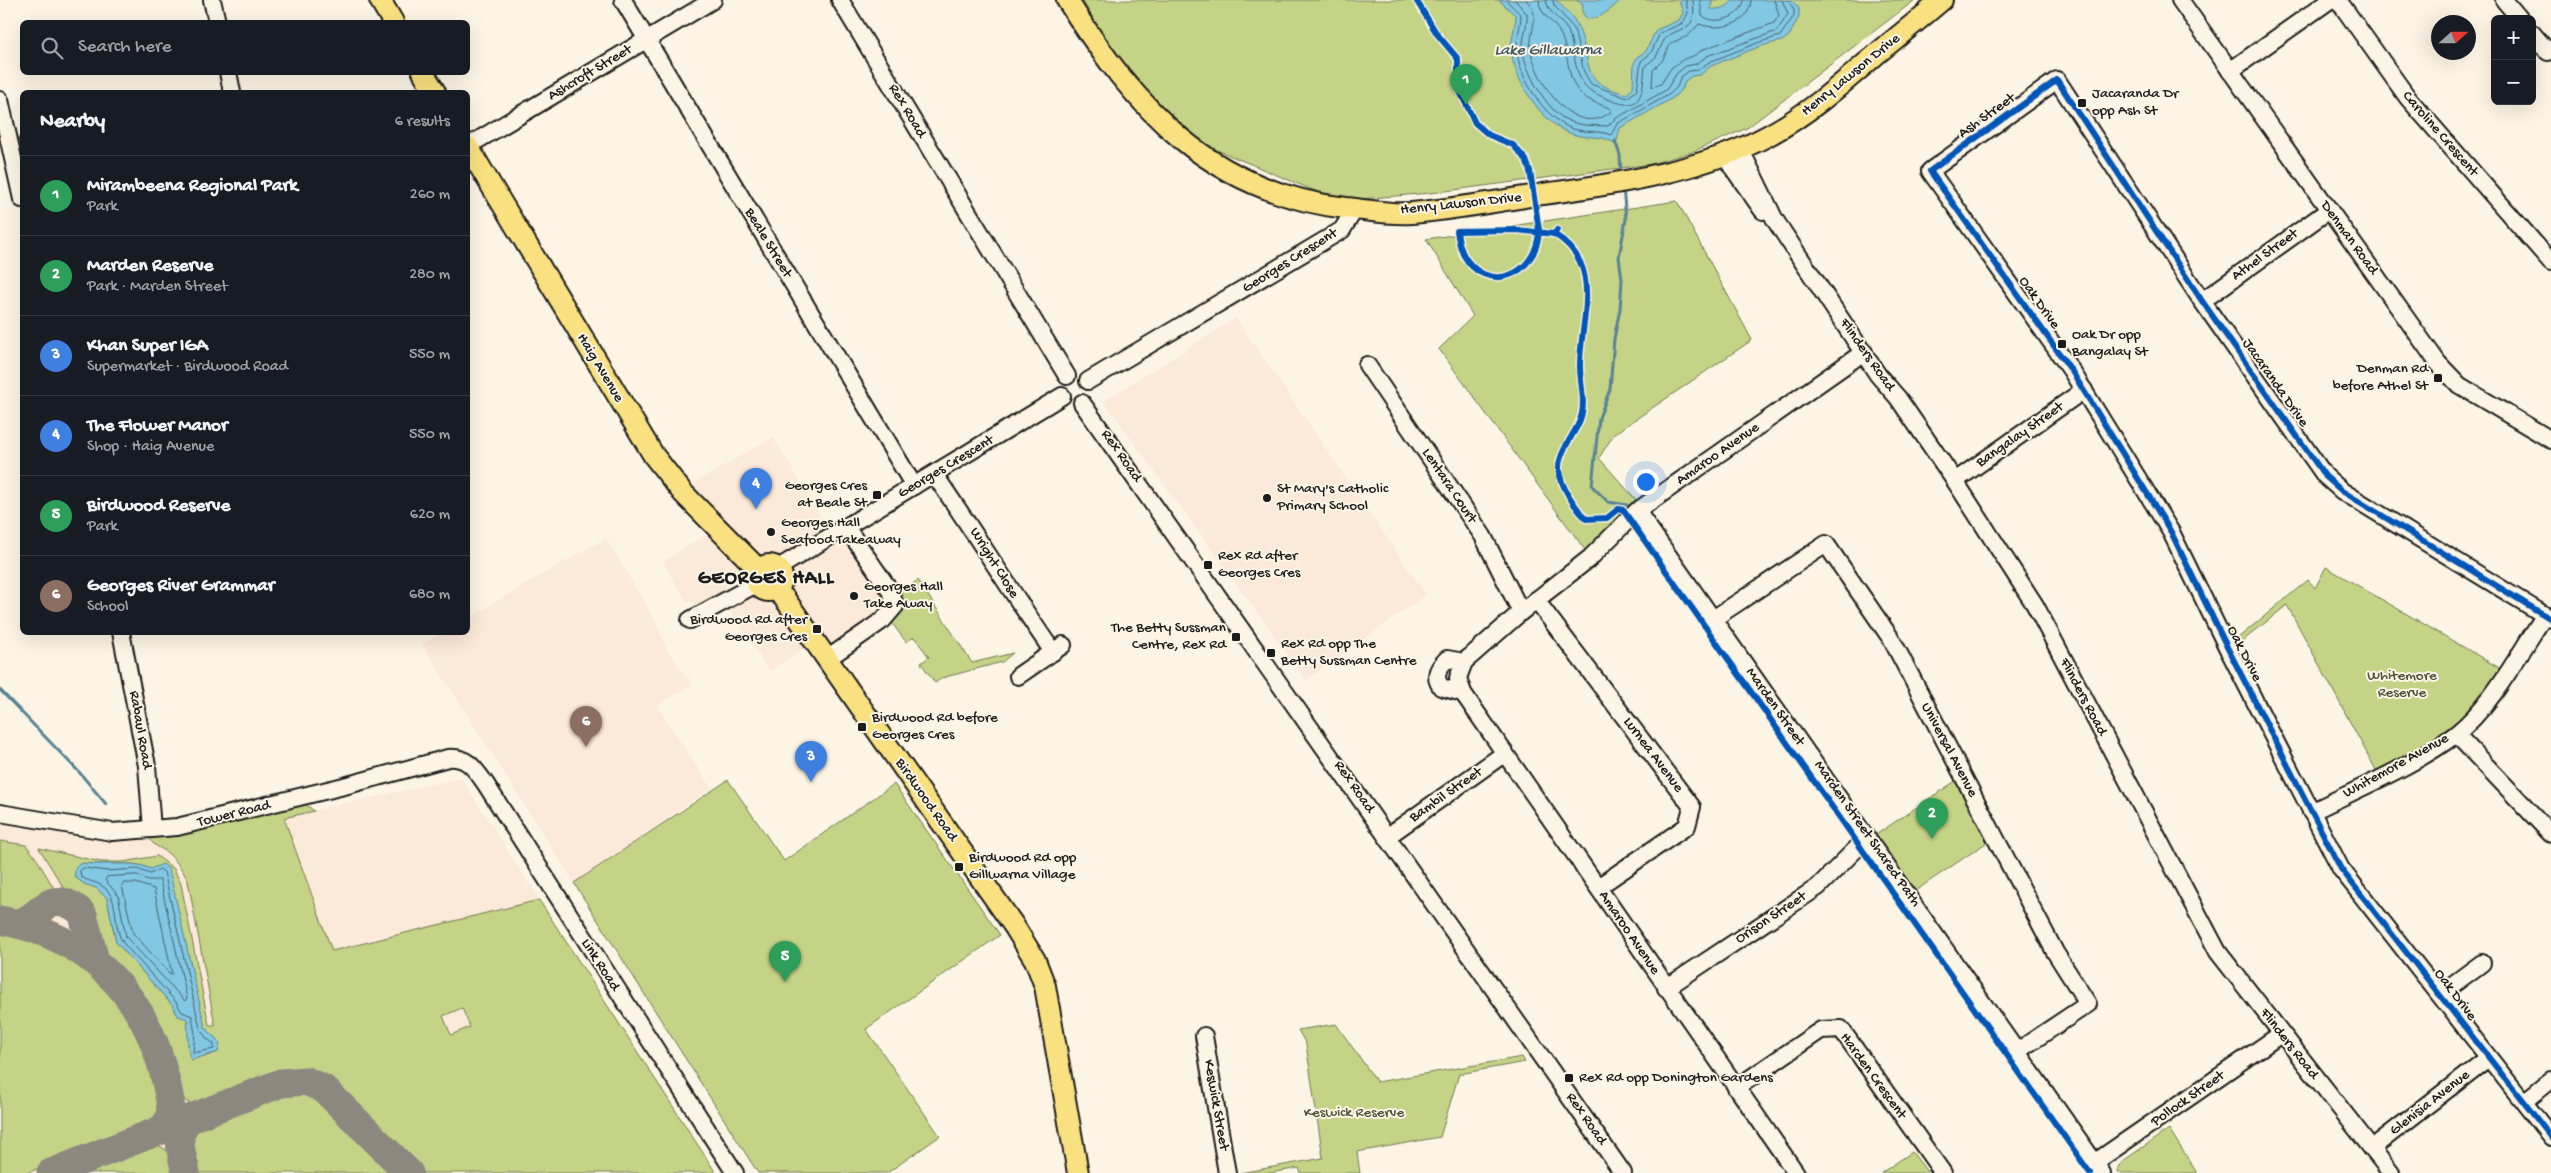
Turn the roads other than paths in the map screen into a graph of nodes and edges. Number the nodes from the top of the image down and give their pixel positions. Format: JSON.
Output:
{"nodes":[{"id":1,"x":212,"y":0,"type":"edge"},
{"id":2,"x":380,"y":0,"type":"edge"},
{"id":3,"x":623,"y":0,"type":"edge"},
{"id":4,"x":713,"y":0,"type":"edge"},
{"id":5,"x":840,"y":0,"type":"edge"},
{"id":6,"x":1067,"y":0,"type":"edge"},
{"id":7,"x":1942,"y":0,"type":"edge"},
{"id":8,"x":2180,"y":0,"type":"edge"},
{"id":9,"x":2330,"y":0,"type":"edge"},
{"id":10,"x":2338,"y":0,"type":"edge"},
{"id":11,"x":2504,"y":0,"type":"edge"},
{"id":12,"x":2517,"y":15,"type":"edge"},
{"id":13,"x":217,"y":20,"type":"edge"},
{"id":14,"x":392,"y":20,"type":"edge"},
{"id":15,"x":2536,"y":38,"type":"edge"},
{"id":16,"x":646,"y":39,"type":"junction"},
{"id":17,"x":2551,"y":50,"type":"edge"},
{"id":18,"x":2230,"y":71,"type":"junction"},
{"id":19,"x":229,"y":75,"type":"edge"},
{"id":20,"x":425,"y":75,"type":"edge"},
{"id":21,"x":2057,"y":80,"type":"joint"},
{"id":22,"x":232,"y":90,"type":"edge"},
{"id":23,"x":434,"y":90,"type":"edge"},
{"id":24,"x":0,"y":100,"type":"edge"},
{"id":25,"x":470,"y":145,"type":"edge"},
{"id":26,"x":470,"y":149,"type":"edge"},
{"id":27,"x":1731,"y":151,"type":"junction"},
{"id":28,"x":1930,"y":171,"type":"joint"},
{"id":29,"x":20,"y":190,"type":"edge"},
{"id":30,"x":1355,"y":209,"type":"junction"},
{"id":31,"x":2329,"y":210,"type":"junction"},
{"id":32,"x":2551,"y":262,"type":"edge"},
{"id":33,"x":2202,"y":301,"type":"junction"},
{"id":34,"x":1864,"y":352,"type":"junction"},
{"id":35,"x":1367,"y":364,"type":"dead end"},
{"id":36,"x":1067,"y":376,"type":"junction"},
{"id":37,"x":1088,"y":381,"type":"junction"},
{"id":38,"x":2084,"y":390,"type":"junction"},
{"id":39,"x":1062,"y":396,"type":"junction"},
{"id":40,"x":1082,"y":403,"type":"junction"},
{"id":41,"x":2551,"y":440,"type":"edge"},
{"id":42,"x":934,"y":474,"type":"junction"},
{"id":43,"x":1955,"y":481,"type":"junction"},
{"id":44,"x":914,"y":486,"type":"junction"},
{"id":45,"x":1637,"y":511,"type":"junction"},
{"id":46,"x":846,"y":527,"type":"junction"},
{"id":47,"x":767,"y":577,"type":"junction"},
{"id":48,"x":1536,"y":600,"type":"junction"},
{"id":49,"x":1521,"y":612,"type":"junction"},
{"id":50,"x":2548,"y":617,"type":"edge"},
{"id":51,"x":1713,"y":619,"type":"junction"},
{"id":52,"x":690,"y":620,"type":"dead end"},
{"id":53,"x":122,"y":635,"type":"edge"},
{"id":54,"x":827,"y":659,"type":"junction"},
{"id":55,"x":1018,"y":676,"type":"dead end"},
{"id":56,"x":2456,"y":734,"type":"junction"},
{"id":57,"x":1505,"y":753,"type":"junction"},
{"id":58,"x":464,"y":760,"type":"joint"},
{"id":59,"x":2311,"y":812,"type":"junction"},
{"id":60,"x":0,"y":813,"type":"edge"},
{"id":61,"x":152,"y":829,"type":"junction"},
{"id":62,"x":2551,"y":834,"type":"edge"},
{"id":63,"x":1388,"y":836,"type":"junction"},
{"id":64,"x":1867,"y":838,"type":"junction"},
{"id":65,"x":1598,"y":887,"type":"junction"},
{"id":66,"x":2482,"y":964,"type":"dead end"},
{"id":67,"x":1666,"y":988,"type":"junction"},
{"id":68,"x":2440,"y":994,"type":"junction"},
{"id":69,"x":2281,"y":1034,"type":"junction"},
{"id":70,"x":1204,"y":1036,"type":"dead end"},
{"id":71,"x":2016,"y":1052,"type":"junction"},
{"id":72,"x":2488,"y":1058,"type":"junction"},
{"id":73,"x":2551,"y":1080,"type":"edge"},
{"id":74,"x":1736,"y":1088,"type":"junction"},
{"id":75,"x":2524,"y":1102,"type":"junction"},
{"id":76,"x":2551,"y":1137,"type":"edge"},
{"id":77,"x":2372,"y":1148,"type":"junction"},
{"id":78,"x":2098,"y":1168,"type":"edge"},
{"id":79,"x":735,"y":1173,"type":"edge"},
{"id":80,"x":1078,"y":1173,"type":"edge"},
{"id":81,"x":1228,"y":1173,"type":"edge"},
{"id":82,"x":1623,"y":1173,"type":"edge"},
{"id":83,"x":1796,"y":1173,"type":"edge"},
{"id":84,"x":1943,"y":1173,"type":"edge"},
{"id":85,"x":2391,"y":1173,"type":"edge"}],
"edges":[{"from":1,"to":13,"type":"street"},
{"from":2,"to":14,"type":"main road"},
{"from":3,"to":16,"type":"street","name":"Beale Street"},
{"from":4,"to":16,"type":"street","name":"Ashcroft Street"},
{"from":5,"to":36,"type":"street","name":"Rex Road"},
{"from":6,"to":30,"type":"main road","name":"Henry Lawson Drive"},
{"from":7,"to":27,"type":"main road","name":"Henry Lawson Drive"},
{"from":8,"to":18,"type":"street","name":"Denman Road"},
{"from":9,"to":18,"type":"street"},
{"from":10,"to":32,"type":"street","name":"Caroline Crescent"},
{"from":11,"to":12,"type":"street"},
{"from":15,"to":17,"type":"street"},
{"from":16,"to":25,"type":"street","name":"Ashcroft Street"},
{"from":16,"to":44,"type":"street","name":"Beale Street"},
{"from":18,"to":31,"type":"street","name":"Denman Road"},
{"from":19,"to":22,"type":"street"},
{"from":20,"to":23,"type":"main road"},
{"from":21,"to":28,"type":"street","name":"Ash Street"},
{"from":21,"to":33,"type":"street","name":"Jacaranda Drive"},
{"from":24,"to":29,"type":"street"},
{"from":26,"to":47,"type":"main road","name":"Haig Avenue"},
{"from":27,"to":30,"type":"main road","name":"Henry Lawson Drive"},
{"from":27,"to":34,"type":"street","name":"Flinders Road"},
{"from":28,"to":38,"type":"street","name":"Oak Drive"},
{"from":30,"to":37,"type":"street","name":"Georges Crescent"},
{"from":31,"to":33,"type":"street","name":"Athel Street"},
{"from":31,"to":41,"type":"street","name":"Denman Road"},
{"from":33,"to":50,"type":"street","name":"Jacaranda Drive"},
{"from":34,"to":43,"type":"street","name":"Flinders Road"},
{"from":34,"to":45,"type":"street","name":"Amaroo Avenue"},
{"from":35,"to":49,"type":"street","name":"Lentara Court"},
{"from":36,"to":37,"type":"street"},
{"from":36,"to":39,"type":"street"},
{"from":37,"to":40,"type":"street"},
{"from":38,"to":43,"type":"street","name":"Bangalay Street"},
{"from":38,"to":59,"type":"street","name":"Oak Drive"},
{"from":39,"to":40,"type":"street"},
{"from":39,"to":42,"type":"street","name":"Georges Crescent"},
{"from":40,"to":63,"type":"street","name":"Rex Road"},
{"from":42,"to":44,"type":"street","name":"Georges Crescent"},
{"from":42,"to":55,"type":"street","name":"Wright Close"},
{"from":43,"to":69,"type":"street","name":"Flinders Road"},
{"from":44,"to":46,"type":"street","name":"Georges Crescent"},
{"from":45,"to":48,"type":"street","name":"Amaroo Avenue"},
{"from":45,"to":51,"type":"street","name":"Marden Street"},
{"from":46,"to":47,"type":"street","name":"Georges Crescent"},
{"from":46,"to":54,"type":"street"},
{"from":47,"to":52,"type":"street","name":"Georges Crescent"},
{"from":47,"to":54,"type":"main road","name":"Birdwood Road"},
{"from":48,"to":49,"type":"street","name":"Amaroo Avenue"},
{"from":48,"to":65,"type":"street","name":"Lurnea Avenue"},
{"from":49,"to":57,"type":"street","name":"Amaroo Avenue"},
{"from":50,"to":56,"type":"street","name":"Whitemore Avenue"},
{"from":51,"to":64,"type":"street","name":"Marden Street"},
{"from":51,"to":71,"type":"street","name":"Universal Avenue"},
{"from":53,"to":61,"type":"street","name":"Rabaul Road"},
{"from":54,"to":80,"type":"main road","name":"Birdwood Road"},
{"from":56,"to":59,"type":"street","name":"Whitemore Avenue"},
{"from":56,"to":62,"type":"street"},
{"from":57,"to":63,"type":"street","name":"Bambil Street"},
{"from":57,"to":65,"type":"street","name":"Amaroo Avenue"},
{"from":58,"to":61,"type":"street","name":"Tower Road"},
{"from":58,"to":79,"type":"street","name":"Link Road"},
{"from":59,"to":68,"type":"street","name":"Oak Drive"},
{"from":60,"to":61,"type":"street","name":"Tower Road"},
{"from":63,"to":82,"type":"street","name":"Rex Road"},
{"from":64,"to":67,"type":"street","name":"Orison Street"},
{"from":64,"to":71,"type":"street","name":"Marden Street"},
{"from":65,"to":67,"type":"street","name":"Amaroo Avenue"},
{"from":66,"to":68,"type":"street"},
{"from":67,"to":74,"type":"street","name":"Amaroo Avenue"},
{"from":68,"to":72,"type":"street","name":"Oak Drive"},
{"from":69,"to":77,"type":"street","name":"Flinders Road"},
{"from":69,"to":78,"type":"street","name":"Pollock Street"},
{"from":70,"to":81,"type":"street","name":"Keswick Street"},
{"from":71,"to":78,"type":"street","name":"Marden Street"},
{"from":72,"to":75,"type":"street","name":"Oak Drive"},
{"from":72,"to":77,"type":"street","name":"Glenisia Avenue"},
{"from":73,"to":75,"type":"street"},
{"from":74,"to":83,"type":"street","name":"Amaroo Avenue"},
{"from":74,"to":84,"type":"street","name":"Harden Crescent"},
{"from":75,"to":76,"type":"street","name":"Oak Drive"},
{"from":77,"to":85,"type":"street","name":"Flinders Road"}]}
